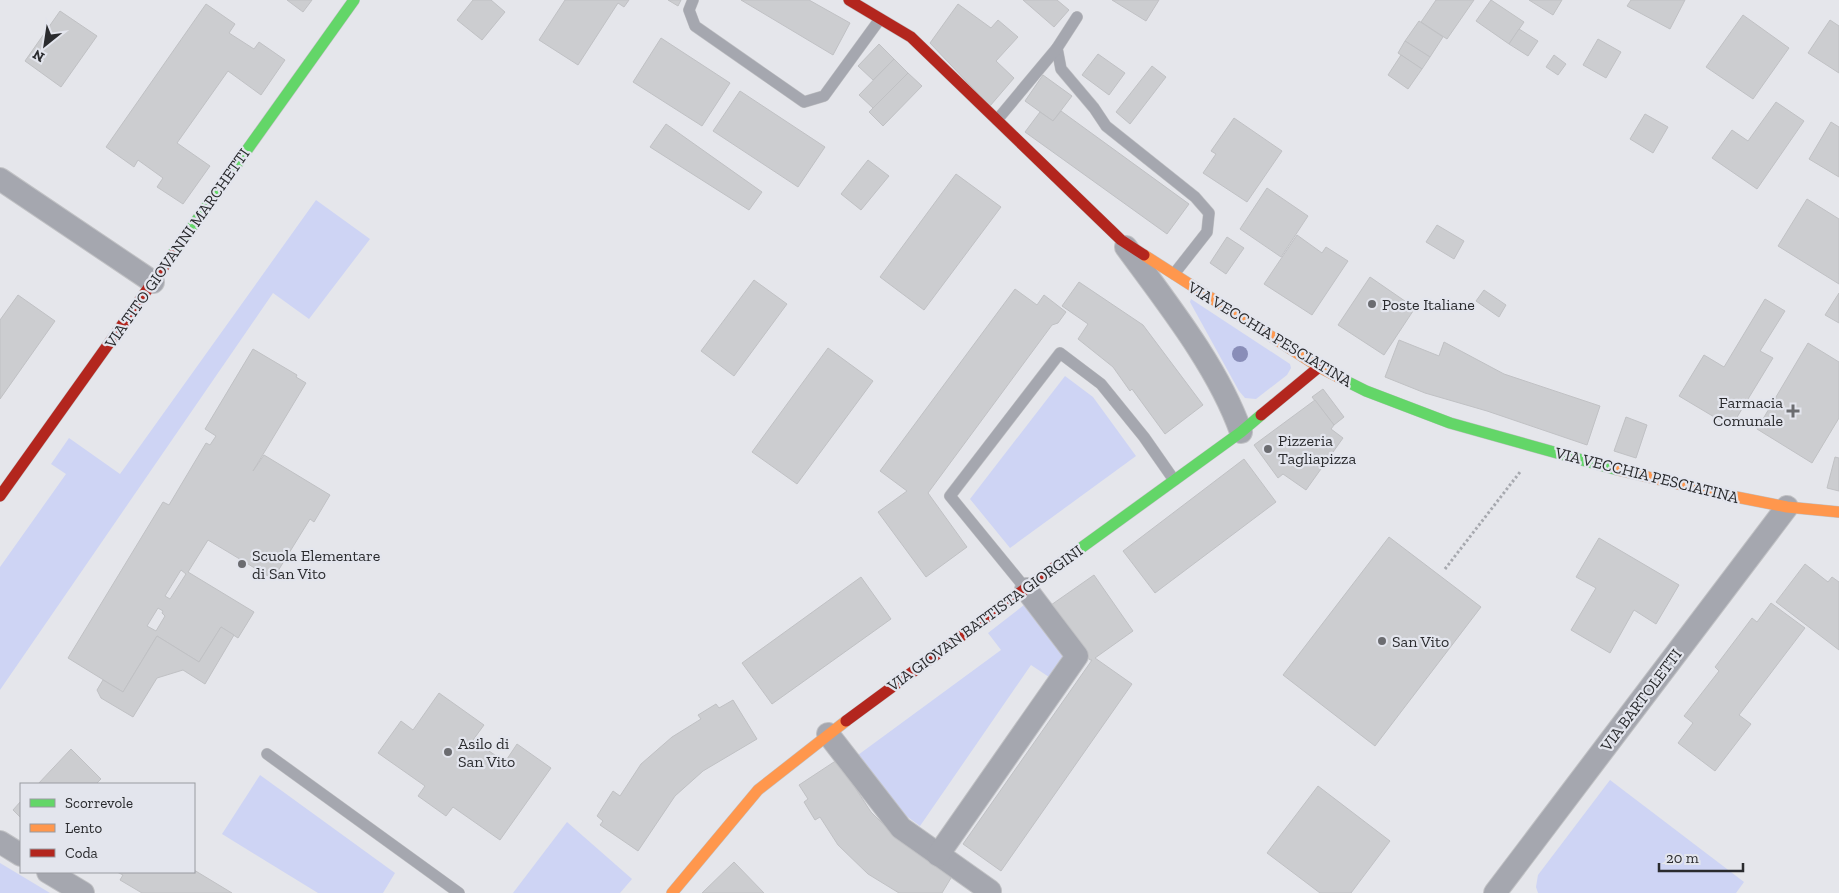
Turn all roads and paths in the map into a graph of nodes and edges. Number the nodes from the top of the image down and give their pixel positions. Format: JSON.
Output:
{"nodes":[{"id":1,"x":354,"y":0,"type":"edge"},
{"id":2,"x":693,"y":0,"type":"edge"},
{"id":3,"x":849,"y":0,"type":"edge"},
{"id":4,"x":1077,"y":17,"type":"dead end"},
{"id":5,"x":880,"y":19,"type":"junction"},
{"id":6,"x":1057,"y":48,"type":"junction"},
{"id":7,"x":997,"y":120,"type":"junction"},
{"id":8,"x":0,"y":179,"type":"edge"},
{"id":9,"x":1121,"y":240,"type":"junction"},
{"id":10,"x":1173,"y":275,"type":"junction"},
{"id":11,"x":153,"y":282,"type":"junction"},
{"id":12,"x":1319,"y":368,"type":"junction"},
{"id":13,"x":1241,"y":432,"type":"junction"},
{"id":14,"x":1539,"y":448,"type":"junction"},
{"id":15,"x":1174,"y":480,"type":"junction"},
{"id":16,"x":0,"y":496,"type":"edge"},
{"id":17,"x":1787,"y":507,"type":"junction"},
{"id":18,"x":1839,"y":512,"type":"edge"},
{"id":19,"x":1446,"y":569,"type":"dead end"},
{"id":20,"x":1026,"y":589,"type":"junction"},
{"id":21,"x":828,"y":734,"type":"junction"},
{"id":22,"x":266,"y":754,"type":"dead end"},
{"id":23,"x":0,"y":842,"type":"edge"},
{"id":24,"x":20,"y":854,"type":"edge"},
{"id":25,"x":938,"y":855,"type":"junction"},
{"id":26,"x":50,"y":873,"type":"edge"},
{"id":27,"x":675,"y":892,"type":"edge"},
{"id":28,"x":83,"y":893,"type":"edge"},
{"id":29,"x":459,"y":893,"type":"edge"},
{"id":30,"x":989,"y":893,"type":"edge"},
{"id":31,"x":1495,"y":893,"type":"edge"}],
"edges":[{"from":1,"to":11,"type":"street","name":"VIA TITO GIOVANNI MARCHETTI"},
{"from":2,"to":5,"type":"lane"},
{"from":3,"to":5,"type":"street","name":"VIA VECCHIA PESCIATINA"},
{"from":4,"to":6,"type":"lane"},
{"from":5,"to":7,"type":"street","name":"VIA VECCHIA PESCIATINA"},
{"from":6,"to":7,"type":"lane"},
{"from":6,"to":10,"type":"lane"},
{"from":7,"to":9,"type":"street","name":"VIA VECCHIA PESCIATINA"},
{"from":8,"to":11,"type":"street"},
{"from":9,"to":10,"type":"street","name":"VIA VECCHIA PESCIATINA"},
{"from":9,"to":13,"type":"street"},
{"from":10,"to":12,"type":"street","name":"VIA VECCHIA PESCIATINA"},
{"from":11,"to":16,"type":"street","name":"VIA TITO GIOVANNI MARCHETTI"},
{"from":12,"to":13,"type":"street","name":"VIA GIOVAN BATTISTA GIORGINI"},
{"from":12,"to":14,"type":"street","name":"VIA VECCHIA PESCIATINA"},
{"from":13,"to":15,"type":"street","name":"VIA GIOVAN BATTISTA GIORGINI"},
{"from":14,"to":17,"type":"street","name":"VIA VECCHIA PESCIATINA"},
{"from":14,"to":19,"type":"path"},
{"from":15,"to":20,"type":"street","name":"VIA GIOVAN BATTISTA GIORGINI"},
{"from":15,"to":20,"type":"lane"},
{"from":17,"to":18,"type":"street","name":"VIA VECCHIA PESCIATINA"},
{"from":17,"to":31,"type":"street","name":"VIA BARTOLETTI"},
{"from":20,"to":21,"type":"street","name":"VIA GIOVAN BATTISTA GIORGINI"},
{"from":20,"to":25,"type":"street"},
{"from":21,"to":25,"type":"street"},
{"from":21,"to":27,"type":"street","name":"VIA GIOVAN BATTISTA GIORGINI"},
{"from":22,"to":29,"type":"lane"},
{"from":23,"to":24,"type":"street"},
{"from":25,"to":30,"type":"street"},
{"from":26,"to":28,"type":"street"}]}
